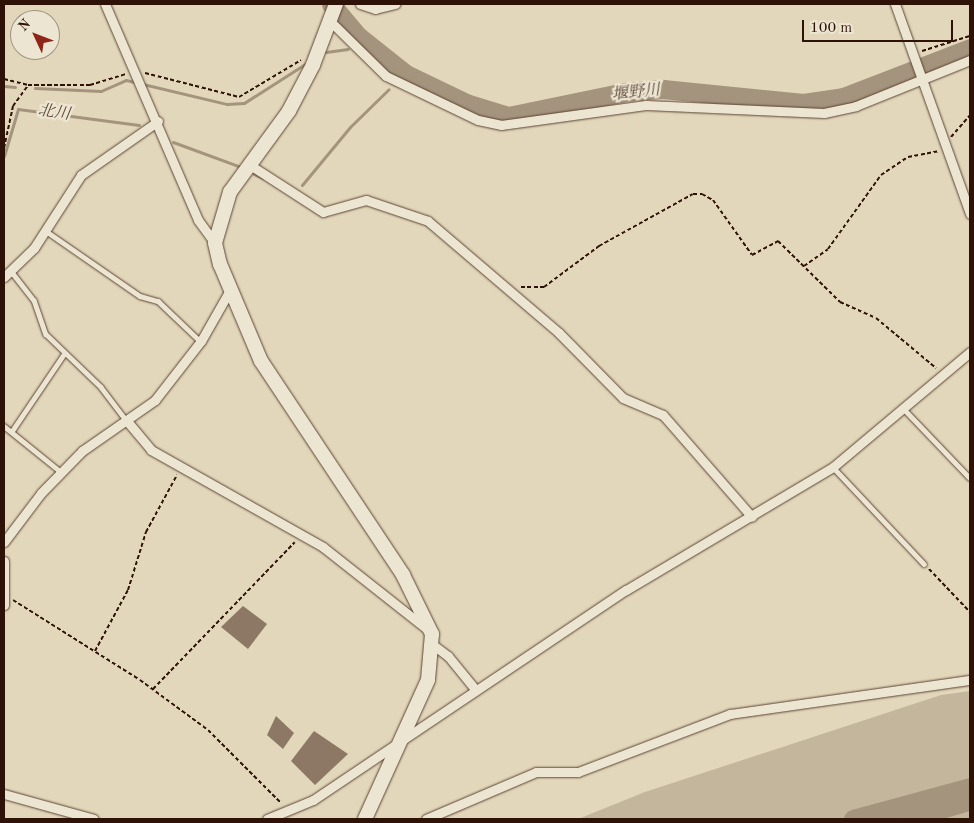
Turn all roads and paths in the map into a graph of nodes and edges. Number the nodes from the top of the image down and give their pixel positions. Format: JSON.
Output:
{"nodes":[{"id":1,"x":105,"y":4,"type":"edge"},
{"id":2,"x":336,"y":4,"type":"edge"},
{"id":3,"x":360,"y":4,"type":"edge"},
{"id":4,"x":395,"y":4,"type":"edge"},
{"id":5,"x":895,"y":4,"type":"edge"},
{"id":6,"x":330,"y":19,"type":"junction"},
{"id":7,"x":970,"y":36,"type":"edge"},
{"id":8,"x":914,"y":53,"type":"junction"},
{"id":9,"x":970,"y":60,"type":"edge"},
{"id":10,"x":922,"y":76,"type":"junction"},
{"id":11,"x":4,"y":79,"type":"edge"},
{"id":12,"x":28,"y":85,"type":"dead end"},
{"id":13,"x":970,"y":115,"type":"edge"},
{"id":14,"x":158,"y":121,"type":"junction"},
{"id":15,"x":946,"y":147,"type":"junction"},
{"id":16,"x":250,"y":164,"type":"junction"},
{"id":17,"x":970,"y":214,"type":"edge"},
{"id":18,"x":46,"y":231,"type":"junction"},
{"id":19,"x":215,"y":243,"type":"junction"},
{"id":20,"x":804,"y":266,"type":"junction"},
{"id":21,"x":11,"y":271,"type":"junction"},
{"id":22,"x":4,"y":277,"type":"edge"},
{"id":23,"x":230,"y":290,"type":"junction"},
{"id":24,"x":506,"y":291,"type":"junction"},
{"id":25,"x":201,"y":341,"type":"junction"},
{"id":26,"x":970,"y":352,"type":"edge"},
{"id":27,"x":64,"y":354,"type":"junction"},
{"id":28,"x":944,"y":374,"type":"junction"},
{"id":29,"x":904,"y":409,"type":"junction"},
{"id":30,"x":127,"y":421,"type":"junction"},
{"id":31,"x":4,"y":426,"type":"edge"},
{"id":32,"x":12,"y":431,"type":"junction"},
{"id":33,"x":833,"y":467,"type":"junction"},
{"id":34,"x":180,"y":468,"type":"junction"},
{"id":35,"x":62,"y":472,"type":"junction"},
{"id":36,"x":970,"y":478,"type":"edge"},
{"id":37,"x":752,"y":517,"type":"junction"},
{"id":38,"x":303,"y":534,"type":"junction"},
{"id":39,"x":4,"y":542,"type":"edge"},
{"id":40,"x":4,"y":562,"type":"edge"},
{"id":41,"x":924,"y":564,"type":"joint"},
{"id":42,"x":5,"y":595,"type":"edge"},
{"id":43,"x":4,"y":604,"type":"edge"},
{"id":44,"x":970,"y":612,"type":"edge"},
{"id":45,"x":432,"y":639,"type":"junction"},
{"id":46,"x":94,"y":651,"type":"junction"},
{"id":47,"x":970,"y":680,"type":"edge"},
{"id":48,"x":152,"y":689,"type":"junction"},
{"id":49,"x":475,"y":689,"type":"junction"},
{"id":50,"x":404,"y":738,"type":"junction"},
{"id":51,"x":4,"y":794,"type":"edge"},
{"id":52,"x":289,"y":811,"type":"junction"},
{"id":53,"x":94,"y":819,"type":"edge"},
{"id":54,"x":267,"y":819,"type":"edge"},
{"id":55,"x":365,"y":819,"type":"edge"},
{"id":56,"x":426,"y":819,"type":"edge"}],
"edges":[{"from":1,"to":14,"type":"street"},
{"from":2,"to":6,"type":"street"},
{"from":3,"to":4,"type":"street"},
{"from":5,"to":8,"type":"street"},
{"from":6,"to":10,"type":"street"},
{"from":6,"to":16,"type":"street"},
{"from":7,"to":8,"type":"path"},
{"from":8,"to":10,"type":"street"},
{"from":9,"to":10,"type":"street"},
{"from":10,"to":15,"type":"street"},
{"from":11,"to":12,"type":"path"},
{"from":13,"to":15,"type":"path"},
{"from":14,"to":18,"type":"street"},
{"from":14,"to":19,"type":"street"},
{"from":15,"to":17,"type":"street"},
{"from":15,"to":20,"type":"path"},
{"from":16,"to":19,"type":"street"},
{"from":16,"to":24,"type":"street"},
{"from":18,"to":21,"type":"street"},
{"from":18,"to":25,"type":"lane"},
{"from":19,"to":23,"type":"street"},
{"from":20,"to":24,"type":"path"},
{"from":20,"to":28,"type":"path"},
{"from":21,"to":22,"type":"street"},
{"from":21,"to":27,"type":"lane"},
{"from":23,"to":25,"type":"street"},
{"from":23,"to":45,"type":"street"},
{"from":24,"to":37,"type":"street"},
{"from":25,"to":30,"type":"street"},
{"from":26,"to":28,"type":"street"},
{"from":27,"to":30,"type":"lane"},
{"from":27,"to":32,"type":"lane"},
{"from":28,"to":29,"type":"street"},
{"from":29,"to":33,"type":"street"},
{"from":29,"to":36,"type":"lane"},
{"from":30,"to":34,"type":"street"},
{"from":30,"to":35,"type":"street"},
{"from":31,"to":32,"type":"lane"},
{"from":32,"to":35,"type":"lane"},
{"from":33,"to":37,"type":"street"},
{"from":33,"to":41,"type":"lane"},
{"from":34,"to":38,"type":"street"},
{"from":34,"to":46,"type":"path"},
{"from":35,"to":39,"type":"street"},
{"from":37,"to":49,"type":"street"},
{"from":38,"to":45,"type":"street"},
{"from":38,"to":48,"type":"path"},
{"from":40,"to":42,"type":"street"},
{"from":41,"to":44,"type":"path"},
{"from":42,"to":43,"type":"street"},
{"from":42,"to":46,"type":"path"},
{"from":45,"to":49,"type":"street"},
{"from":45,"to":50,"type":"street"},
{"from":46,"to":48,"type":"path"},
{"from":47,"to":56,"type":"street"},
{"from":48,"to":52,"type":"path"},
{"from":49,"to":50,"type":"street"},
{"from":50,"to":52,"type":"street"},
{"from":50,"to":55,"type":"street"},
{"from":51,"to":53,"type":"street"},
{"from":52,"to":54,"type":"street"}]}
